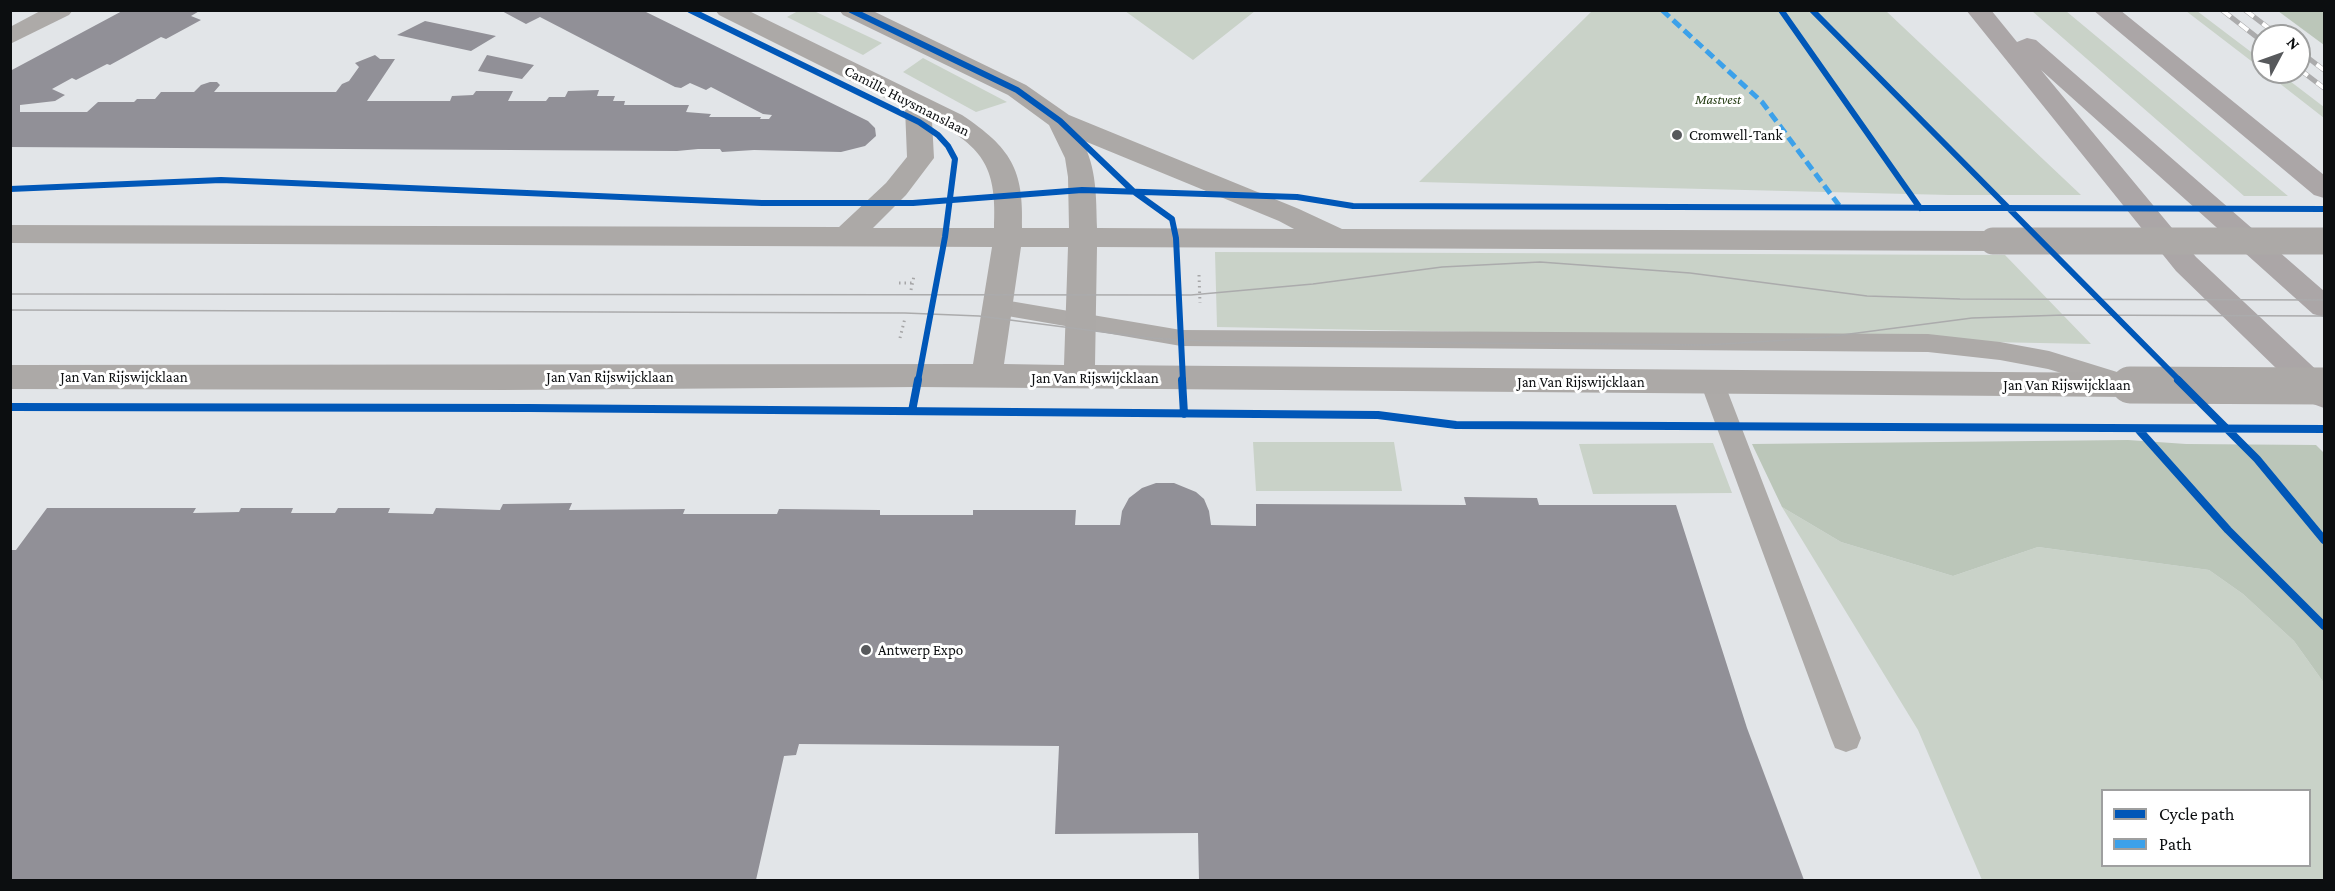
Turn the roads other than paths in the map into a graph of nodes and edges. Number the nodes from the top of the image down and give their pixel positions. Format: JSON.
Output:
{"nodes":[{"id":1,"x":61,"y":10,"type":"edge"},
{"id":2,"x":851,"y":10,"type":"edge"},
{"id":3,"x":1978,"y":10,"type":"edge"},
{"id":4,"x":1988,"y":10,"type":"edge"},
{"id":5,"x":2105,"y":10,"type":"edge"},
{"id":6,"x":740,"y":13,"type":"edge"},
{"id":7,"x":10,"y":37,"type":"edge"},
{"id":8,"x":918,"y":104,"type":"junction"},
{"id":9,"x":1060,"y":121,"type":"junction"},
{"id":10,"x":2325,"y":189,"type":"edge"},
{"id":11,"x":10,"y":234,"type":"edge"},
{"id":12,"x":846,"y":237,"type":"junction"},
{"id":13,"x":1007,"y":238,"type":"junction"},
{"id":14,"x":1083,"y":238,"type":"junction"},
{"id":15,"x":1340,"y":239,"type":"junction"},
{"id":16,"x":2325,"y":241,"type":"edge"},
{"id":17,"x":998,"y":307,"type":"junction"},
{"id":18,"x":2325,"y":308,"type":"edge"},
{"id":19,"x":1081,"y":321,"type":"junction"},
{"id":20,"x":10,"y":377,"type":"edge"},
{"id":21,"x":986,"y":377,"type":"junction"},
{"id":22,"x":1079,"y":378,"type":"junction"},
{"id":23,"x":1712,"y":382,"type":"junction"},
{"id":24,"x":2130,"y":385,"type":"junction"},
{"id":25,"x":2325,"y":386,"type":"edge"},
{"id":26,"x":2325,"y":396,"type":"edge"},
{"id":27,"x":1846,"y":738,"type":"dead end"}],
"edges":[{"from":1,"to":7,"type":"street"},
{"from":2,"to":9,"type":"main road"},
{"from":3,"to":26,"type":"highway"},
{"from":4,"to":18,"type":"highway"},
{"from":5,"to":10,"type":"highway"},
{"from":6,"to":8,"type":"main road","name":"Camille Huysmanslaan"},
{"from":8,"to":12,"type":"main road"},
{"from":8,"to":13,"type":"main road","name":"Camille Huysmanslaan"},
{"from":9,"to":14,"type":"main road"},
{"from":9,"to":15,"type":"main road"},
{"from":11,"to":12,"type":"main road"},
{"from":12,"to":13,"type":"main road"},
{"from":13,"to":14,"type":"main road"},
{"from":13,"to":17,"type":"main road","name":"Camille Huysmanslaan"},
{"from":14,"to":15,"type":"main road"},
{"from":14,"to":19,"type":"main road"},
{"from":15,"to":16,"type":"main road","bridge":true},
{"from":17,"to":19,"type":"lane"},
{"from":17,"to":21,"type":"main road","name":"Camille Huysmanslaan"},
{"from":19,"to":22,"type":"main road"},
{"from":19,"to":24,"type":"lane"},
{"from":20,"to":21,"type":"main road","name":"Jan Van Rijswijcklaan"},
{"from":21,"to":22,"type":"main road","name":"Jan Van Rijswijcklaan"},
{"from":22,"to":23,"type":"main road","name":"Jan Van Rijswijcklaan"},
{"from":23,"to":24,"type":"main road","name":"Jan Van Rijswijcklaan"},
{"from":23,"to":27,"type":"lane"},
{"from":24,"to":25,"type":"main road","name":"Jan Van Rijswijcklaan","bridge":true}]}
